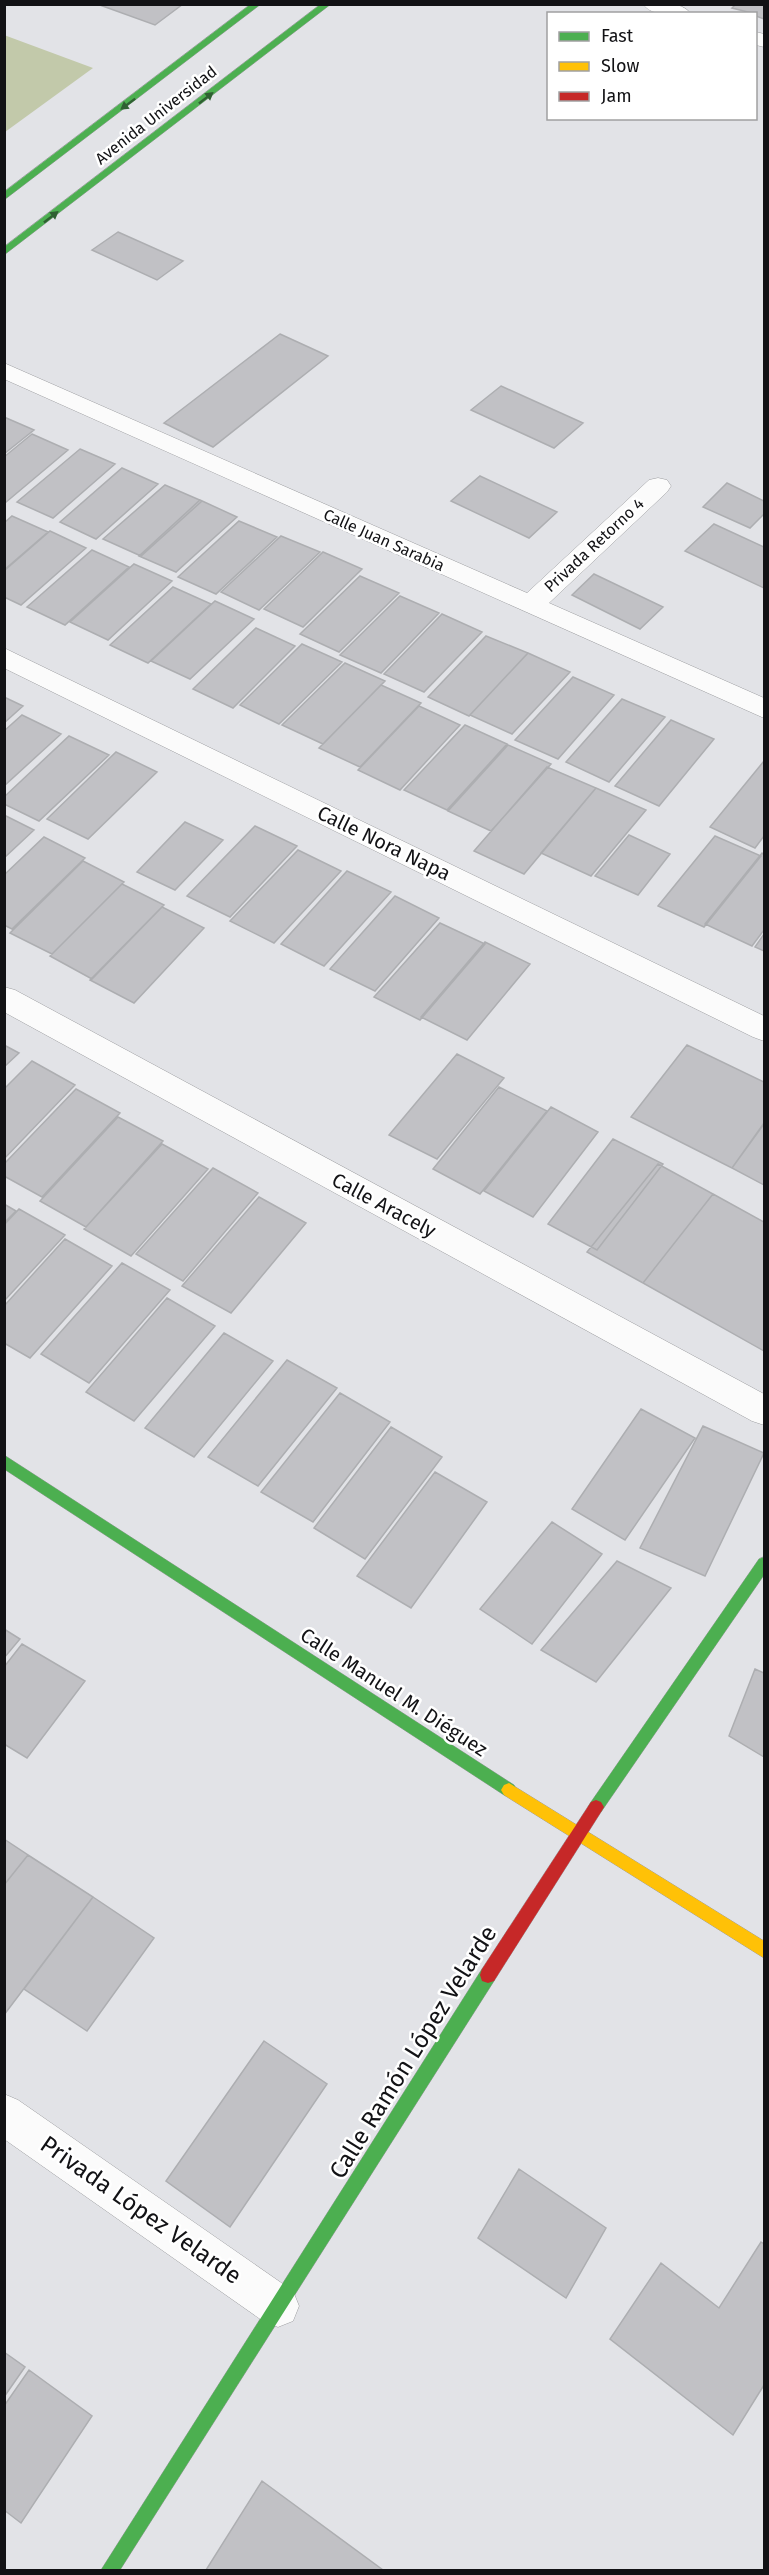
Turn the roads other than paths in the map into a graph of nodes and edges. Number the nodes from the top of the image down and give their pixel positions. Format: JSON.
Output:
{"nodes":[{"id":1,"x":257,"y":4,"type":"edge"},
{"id":2,"x":327,"y":4,"type":"edge"},
{"id":3,"x":653,"y":4,"type":"edge"},
{"id":4,"x":676,"y":12,"type":"edge"},
{"id":5,"x":4,"y":197,"type":"edge"},
{"id":6,"x":4,"y":252,"type":"edge"},
{"id":7,"x":4,"y":370,"type":"edge"},
{"id":8,"x":658,"y":486,"type":"dead end"},
{"id":9,"x":530,"y":605,"type":"junction"},
{"id":10,"x":4,"y":657,"type":"edge"},
{"id":11,"x":765,"y":710,"type":"edge"},
{"id":12,"x":4,"y":998,"type":"edge"},
{"id":13,"x":765,"y":1029,"type":"edge"},
{"id":14,"x":765,"y":1411,"type":"edge"},
{"id":15,"x":4,"y":1461,"type":"edge"},
{"id":16,"x":765,"y":1564,"type":"edge"},
{"id":17,"x":577,"y":1834,"type":"junction"},
{"id":18,"x":765,"y":1950,"type":"edge"},
{"id":19,"x":4,"y":2114,"type":"edge"},
{"id":20,"x":278,"y":2306,"type":"junction"},
{"id":21,"x":110,"y":2571,"type":"edge"}],
"edges":[{"from":1,"to":5,"type":"street","name":"Avenida Universidad","one_way":true},
{"from":6,"to":2,"type":"street","name":"Avenida Universidad","one_way":true},
{"from":3,"to":4,"type":"street"},
{"from":7,"to":9,"type":"street","name":"Calle Juan Sarabia"},
{"from":8,"to":9,"type":"street","name":"Privada Retorno 4"},
{"from":9,"to":11,"type":"street","name":"Calle Juan Sarabia"},
{"from":10,"to":13,"type":"street","name":"Calle Nora Napa"},
{"from":12,"to":14,"type":"street","name":"Calle Aracely"},
{"from":15,"to":17,"type":"street","name":"Calle Manuel M. Diéguez"},
{"from":16,"to":17,"type":"street","name":"Calle Ramón López Velarde"},
{"from":17,"to":18,"type":"street","name":"Calle Manuel M. Diéguez"},
{"from":17,"to":20,"type":"street","name":"Calle Ramón López Velarde"},
{"from":19,"to":20,"type":"street","name":"Privada López Velarde"},
{"from":20,"to":21,"type":"street","name":"Calle Ramón López Velarde"}]}
